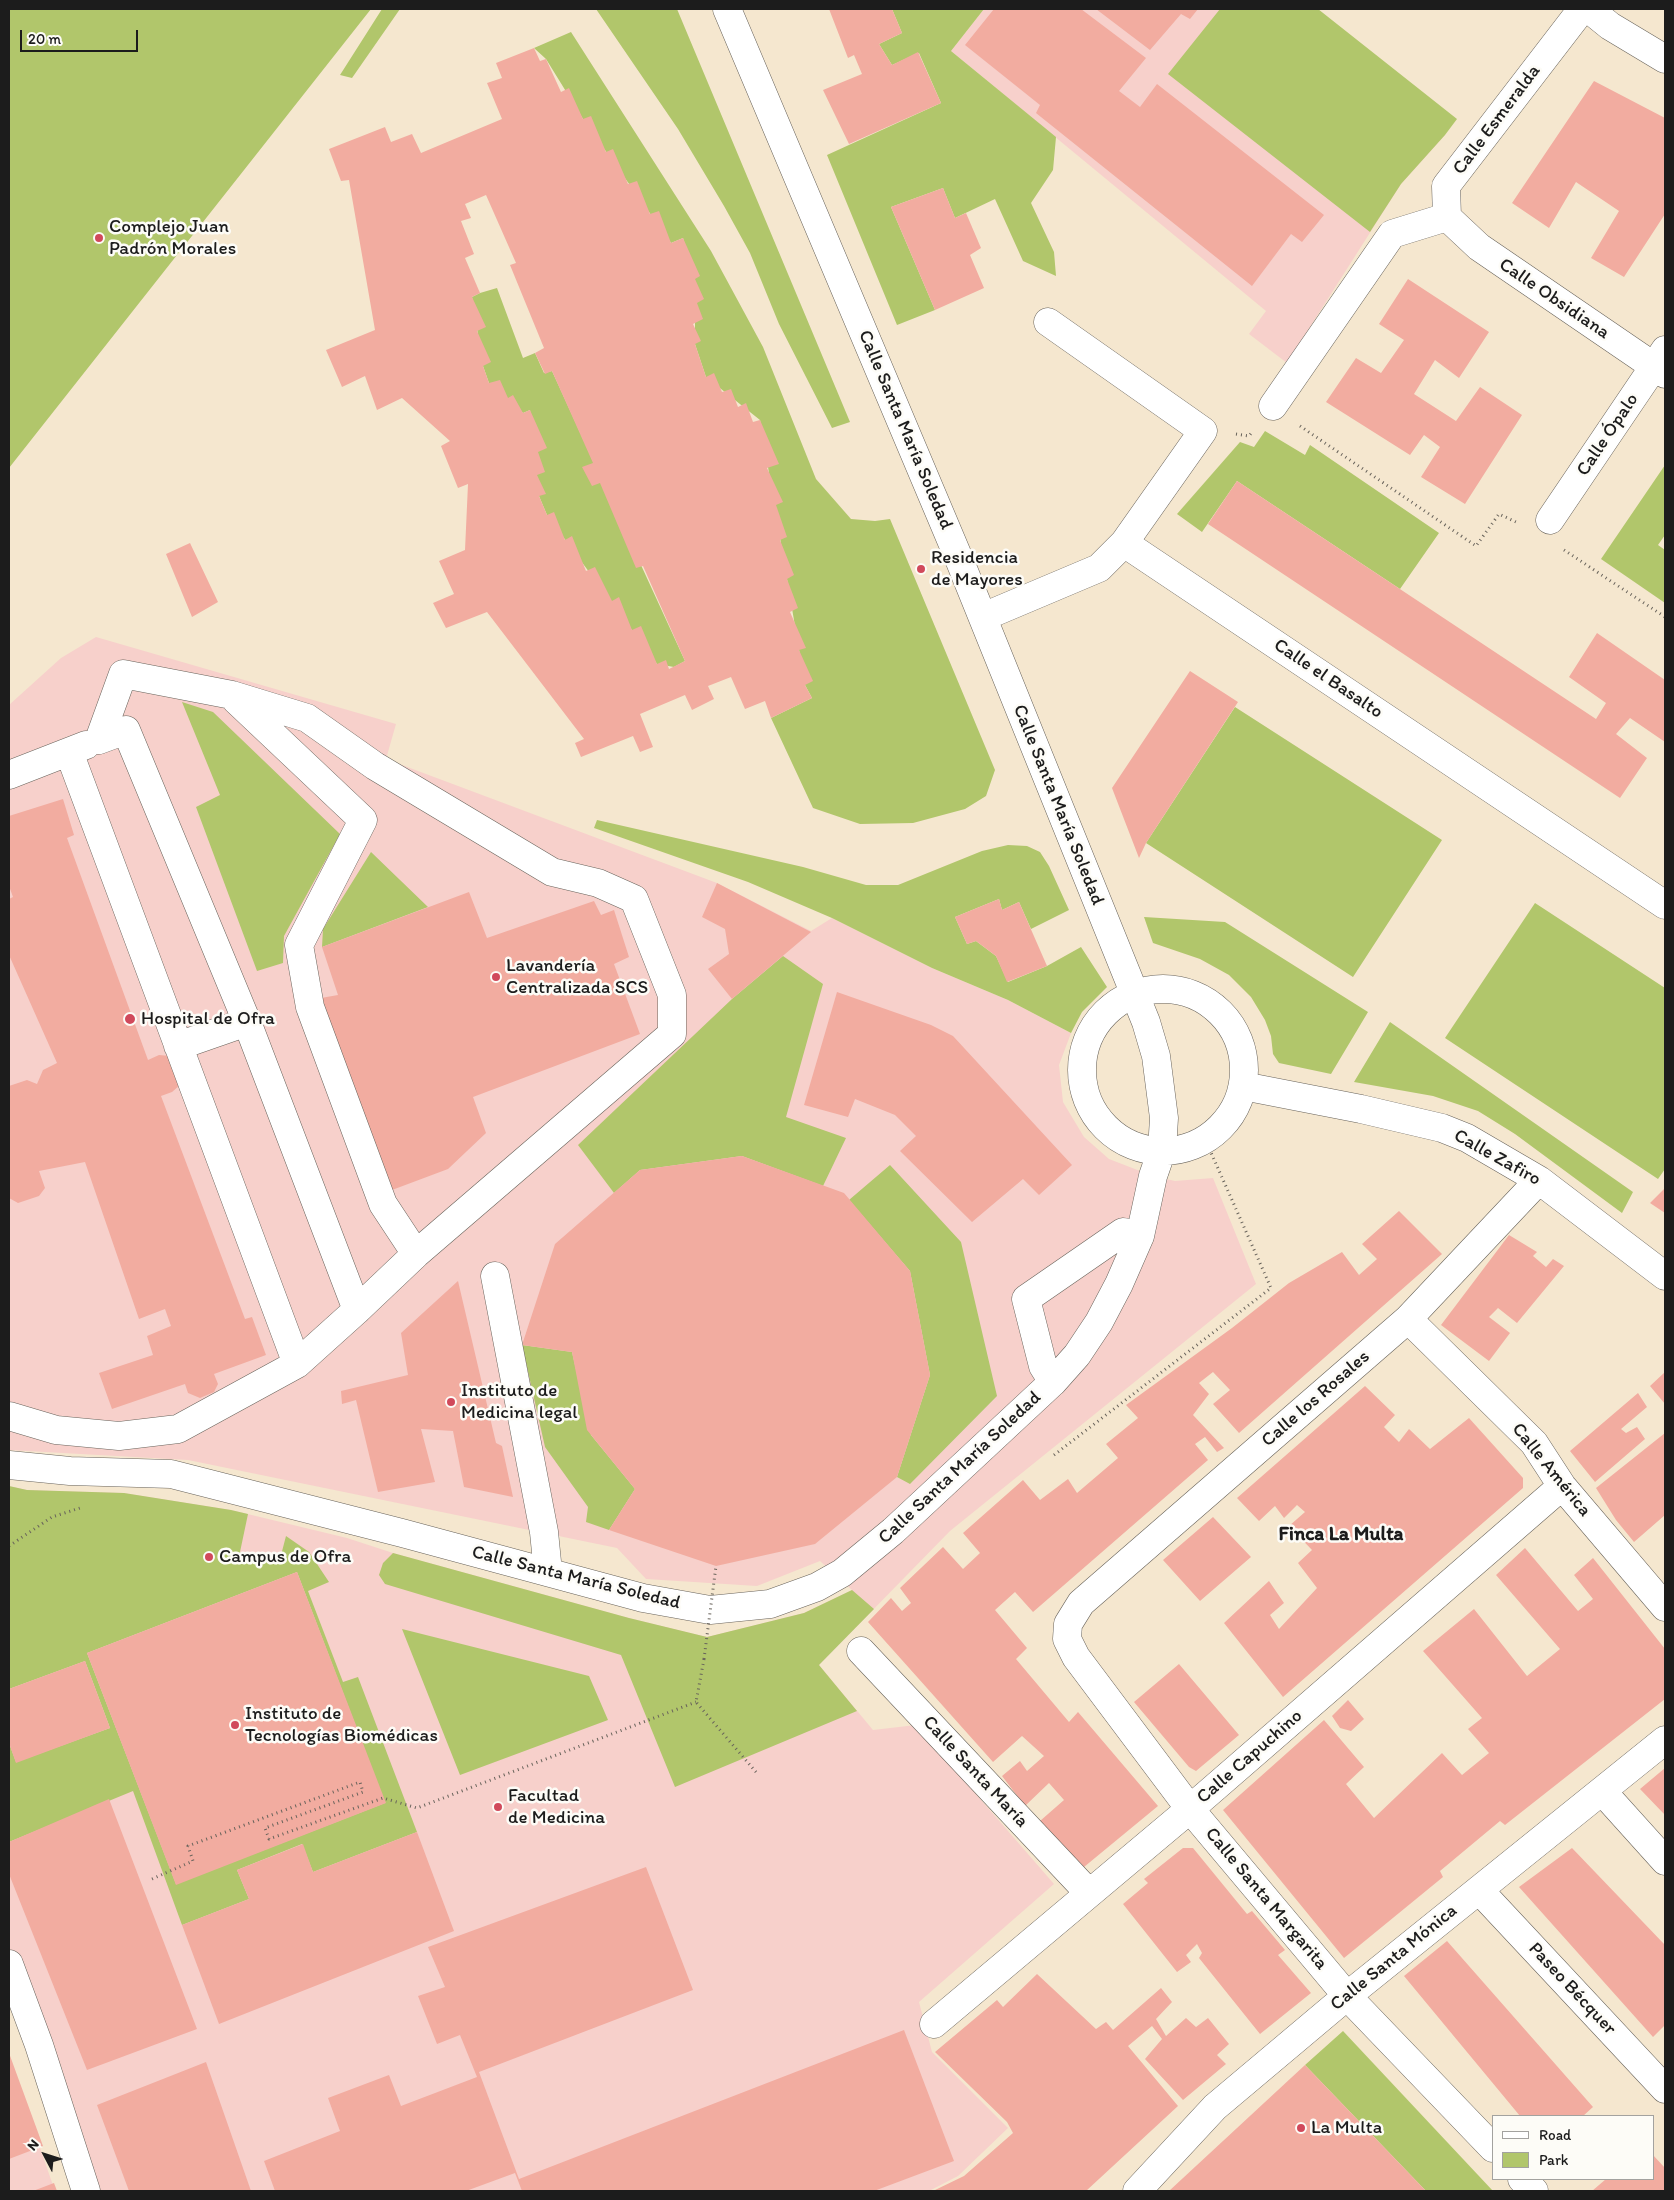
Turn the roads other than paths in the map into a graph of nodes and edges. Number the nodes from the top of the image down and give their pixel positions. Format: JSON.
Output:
{"nodes":[{"id":1,"x":727,"y":9,"type":"edge"},
{"id":2,"x":1582,"y":9,"type":"edge"},
{"id":3,"x":1589,"y":9,"type":"edge"},
{"id":4,"x":1665,"y":59,"type":"edge"},
{"id":5,"x":1448,"y":217,"type":"junction"},
{"id":6,"x":1048,"y":322,"type":"dead end"},
{"id":7,"x":1661,"y":364,"type":"edge"},
{"id":8,"x":1273,"y":406,"type":"road end"},
{"id":9,"x":1546,"y":528,"type":"road end"},
{"id":10,"x":1124,"y":543,"type":"junction"},
{"id":11,"x":983,"y":617,"type":"junction"},
{"id":12,"x":232,"y":695,"type":"junction"},
{"id":13,"x":99,"y":740,"type":"junction"},
{"id":14,"x":70,"y":752,"type":"junction"},
{"id":15,"x":9,"y":775,"type":"edge"},
{"id":16,"x":1665,"y":905,"type":"edge"},
{"id":17,"x":1133,"y":994,"type":"junction"},
{"id":18,"x":247,"y":1022,"type":"junction"},
{"id":19,"x":178,"y":1046,"type":"junction"},
{"id":20,"x":1243,"y":1086,"type":"junction"},
{"id":21,"x":1162,"y":1150,"type":"junction"},
{"id":22,"x":1539,"y":1180,"type":"junction"},
{"id":23,"x":1140,"y":1236,"type":"junction"},
{"id":24,"x":416,"y":1254,"type":"junction"},
{"id":25,"x":495,"y":1276,"type":"dead end"},
{"id":26,"x":1665,"y":1276,"type":"edge"},
{"id":27,"x":356,"y":1310,"type":"junction"},
{"id":28,"x":1408,"y":1319,"type":"junction"},
{"id":29,"x":297,"y":1364,"type":"junction"},
{"id":30,"x":1053,"y":1382,"type":"junction"},
{"id":31,"x":9,"y":1416,"type":"edge"},
{"id":32,"x":9,"y":1465,"type":"edge"},
{"id":33,"x":1562,"y":1486,"type":"junction"},
{"id":34,"x":548,"y":1572,"type":"junction"},
{"id":35,"x":1081,"y":1603,"type":"joint"},
{"id":36,"x":1665,"y":1607,"type":"edge"},
{"id":37,"x":861,"y":1651,"type":"dead end"},
{"id":38,"x":1665,"y":1740,"type":"edge"},
{"id":39,"x":1602,"y":1791,"type":"junction"},
{"id":40,"x":1190,"y":1809,"type":"junction"},
{"id":41,"x":1665,"y":1861,"type":"edge"},
{"id":42,"x":1479,"y":1890,"type":"junction"},
{"id":43,"x":1089,"y":1894,"type":"junction"},
{"id":44,"x":9,"y":1964,"type":"edge"},
{"id":45,"x":1347,"y":1996,"type":"junction"},
{"id":46,"x":934,"y":2024,"type":"dead end"},
{"id":47,"x":1665,"y":2089,"type":"edge"},
{"id":48,"x":1492,"y":2147,"type":"edge"},
{"id":49,"x":1523,"y":2180,"type":"edge"},
{"id":50,"x":86,"y":2191,"type":"edge"},
{"id":51,"x":1137,"y":2191,"type":"edge"},
{"id":52,"x":1534,"y":2191,"type":"edge"}],
"edges":[{"from":1,"to":11,"type":"street","name":"Calle Santa María Soledad"},
{"from":2,"to":5,"type":"street","name":"Calle Esmeralda"},
{"from":3,"to":4,"type":"street"},
{"from":5,"to":7,"type":"street","name":"Calle Obsidiana"},
{"from":5,"to":8,"type":"street"},
{"from":6,"to":10,"type":"street"},
{"from":7,"to":9,"type":"street","name":"Calle Ópalo"},
{"from":10,"to":11,"type":"street"},
{"from":10,"to":16,"type":"street","name":"Calle el Basalto"},
{"from":11,"to":17,"type":"street","name":"Calle Santa María Soledad"},
{"from":12,"to":13,"type":"street"},
{"from":12,"to":24,"type":"street"},
{"from":12,"to":24,"type":"street"},
{"from":13,"to":14,"type":"street"},
{"from":13,"to":18,"type":"street"},
{"from":14,"to":15,"type":"street"},
{"from":14,"to":19,"type":"street"},
{"from":17,"to":20,"type":"street"},
{"from":17,"to":21,"type":"street","name":"Calle Santa María Soledad"},
{"from":17,"to":21,"type":"street"},
{"from":18,"to":19,"type":"street"},
{"from":18,"to":27,"type":"street"},
{"from":19,"to":29,"type":"street"},
{"from":20,"to":21,"type":"street"},
{"from":20,"to":22,"type":"street","name":"Calle Zafiro"},
{"from":21,"to":23,"type":"street","name":"Calle Santa María Soledad"},
{"from":22,"to":26,"type":"street","name":"Calle Zafiro"},
{"from":22,"to":28,"type":"street","name":"Calle los Rosales"},
{"from":23,"to":30,"type":"street","name":"Calle Santa María Soledad"},
{"from":23,"to":30,"type":"street"},
{"from":24,"to":27,"type":"street"},
{"from":25,"to":34,"type":"street"},
{"from":27,"to":29,"type":"street"},
{"from":28,"to":33,"type":"street","name":"Calle América"},
{"from":28,"to":35,"type":"street","name":"Calle los Rosales"},
{"from":29,"to":31,"type":"street"},
{"from":30,"to":34,"type":"street","name":"Calle Santa María Soledad"},
{"from":32,"to":34,"type":"street","name":"Calle Santa María Soledad"},
{"from":33,"to":36,"type":"street","name":"Calle América"},
{"from":33,"to":40,"type":"street","name":"Calle Capuchino"},
{"from":35,"to":40,"type":"street","name":"Calle Santa Margarita"},
{"from":37,"to":43,"type":"street","name":"Calle Santa María"},
{"from":38,"to":39,"type":"street","name":"Calle Santa Mónica"},
{"from":39,"to":41,"type":"street"},
{"from":39,"to":42,"type":"street","name":"Calle Santa Mónica"},
{"from":40,"to":43,"type":"street","name":"Calle Capuchino"},
{"from":40,"to":45,"type":"street","name":"Calle Santa Margarita"},
{"from":42,"to":45,"type":"street","name":"Calle Santa Mónica"},
{"from":42,"to":47,"type":"street","name":"Paseo Bécquer"},
{"from":43,"to":46,"type":"street","name":"Calle Capuchino"},
{"from":44,"to":50,"type":"street"},
{"from":45,"to":48,"type":"street","name":"Calle Santa Margarita"},
{"from":45,"to":51,"type":"street","name":"Calle Santa Mónica"},
{"from":49,"to":52,"type":"street"}]}
